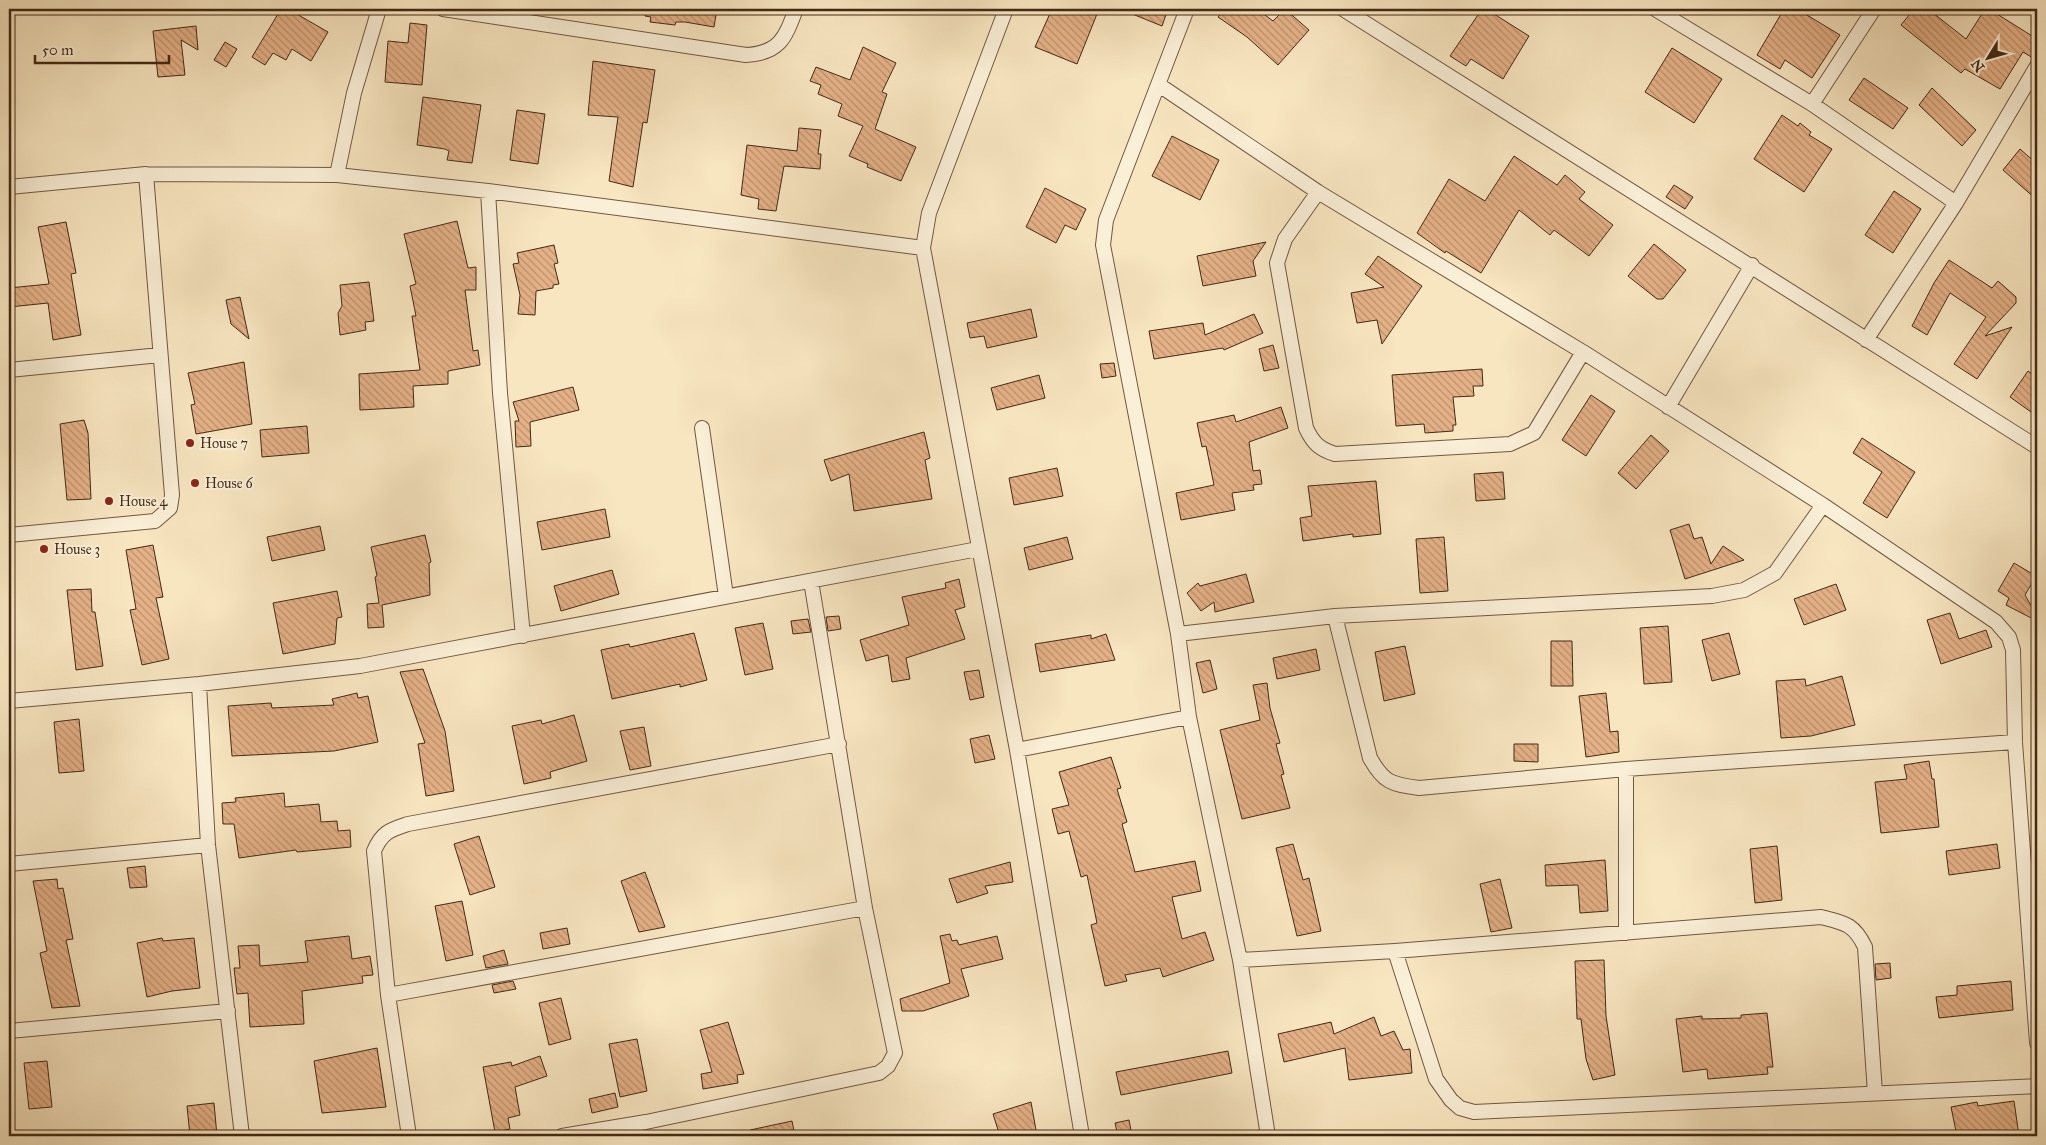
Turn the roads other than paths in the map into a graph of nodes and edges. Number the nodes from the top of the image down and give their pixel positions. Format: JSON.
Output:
{"nodes":[{"id":1,"x":379,"y":9,"type":"edge"},
{"id":2,"x":442,"y":9,"type":"edge"},
{"id":3,"x":796,"y":9,"type":"edge"},
{"id":4,"x":1006,"y":9,"type":"edge"},
{"id":5,"x":1187,"y":9,"type":"edge"},
{"id":6,"x":1343,"y":9,"type":"edge"},
{"id":7,"x":1655,"y":9,"type":"edge"},
{"id":8,"x":1874,"y":9,"type":"edge"},
{"id":9,"x":2037,"y":66,"type":"edge"},
{"id":10,"x":1159,"y":86,"type":"junction"},
{"id":11,"x":1812,"y":104,"type":"junction"},
{"id":12,"x":146,"y":174,"type":"junction"},
{"id":13,"x":336,"y":175,"type":"junction"},
{"id":14,"x":9,"y":187,"type":"edge"},
{"id":15,"x":488,"y":191,"type":"junction"},
{"id":16,"x":1318,"y":192,"type":"junction"},
{"id":17,"x":1956,"y":203,"type":"junction"},
{"id":18,"x":923,"y":248,"type":"junction"},
{"id":19,"x":1752,"y":265,"type":"junction"},
{"id":20,"x":1866,"y":340,"type":"junction"},
{"id":21,"x":1583,"y":352,"type":"junction"},
{"id":22,"x":160,"y":355,"type":"junction"},
{"id":23,"x":9,"y":370,"type":"edge"},
{"id":24,"x":1668,"y":407,"type":"junction"},
{"id":25,"x":702,"y":428,"type":"dead end"},
{"id":26,"x":2037,"y":447,"type":"edge"},
{"id":27,"x":1823,"y":505,"type":"junction"},
{"id":28,"x":9,"y":535,"type":"edge"},
{"id":29,"x":978,"y":549,"type":"junction"},
{"id":30,"x":811,"y":581,"type":"junction"},
{"id":31,"x":726,"y":596,"type":"junction"},
{"id":32,"x":1335,"y":616,"type":"junction"},
{"id":33,"x":1178,"y":634,"type":"junction"},
{"id":34,"x":523,"y":636,"type":"junction"},
{"id":35,"x":199,"y":684,"type":"junction"},
{"id":36,"x":9,"y":700,"type":"edge"},
{"id":37,"x":1189,"y":717,"type":"junction"},
{"id":38,"x":2015,"y":742,"type":"junction"},
{"id":39,"x":839,"y":744,"type":"junction"},
{"id":40,"x":1018,"y":750,"type":"junction"},
{"id":41,"x":1626,"y":770,"type":"junction"},
{"id":42,"x":208,"y":845,"type":"junction"},
{"id":43,"x":9,"y":864,"type":"edge"},
{"id":44,"x":865,"y":908,"type":"junction"},
{"id":45,"x":1626,"y":933,"type":"junction"},
{"id":46,"x":1395,"y":951,"type":"junction"},
{"id":47,"x":1240,"y":960,"type":"junction"},
{"id":48,"x":388,"y":996,"type":"junction"},
{"id":49,"x":228,"y":1011,"type":"junction"},
{"id":50,"x":9,"y":1031,"type":"edge"},
{"id":51,"x":2037,"y":1043,"type":"edge"},
{"id":52,"x":2037,"y":1086,"type":"edge"},
{"id":53,"x":1875,"y":1093,"type":"junction"},
{"id":54,"x":647,"y":1129,"type":"edge"},
{"id":55,"x":242,"y":1136,"type":"edge"},
{"id":56,"x":409,"y":1136,"type":"edge"},
{"id":57,"x":562,"y":1136,"type":"edge"},
{"id":58,"x":1082,"y":1136,"type":"edge"},
{"id":59,"x":1268,"y":1136,"type":"edge"}],
"edges":[{"from":1,"to":13,"type":"street"},
{"from":2,"to":3,"type":"street"},
{"from":4,"to":18,"type":"street"},
{"from":5,"to":10,"type":"street"},
{"from":6,"to":19,"type":"street"},
{"from":7,"to":11,"type":"street"},
{"from":8,"to":11,"type":"street"},
{"from":9,"to":17,"type":"street"},
{"from":10,"to":16,"type":"street"},
{"from":10,"to":33,"type":"street"},
{"from":11,"to":17,"type":"street"},
{"from":12,"to":13,"type":"street"},
{"from":12,"to":14,"type":"street"},
{"from":12,"to":22,"type":"street"},
{"from":13,"to":15,"type":"street"},
{"from":15,"to":18,"type":"street"},
{"from":15,"to":34,"type":"street"},
{"from":16,"to":21,"type":"street"},
{"from":16,"to":21,"type":"street"},
{"from":17,"to":20,"type":"street"},
{"from":18,"to":29,"type":"street"},
{"from":19,"to":20,"type":"street"},
{"from":19,"to":24,"type":"street"},
{"from":20,"to":26,"type":"street"},
{"from":21,"to":24,"type":"street"},
{"from":22,"to":23,"type":"street"},
{"from":22,"to":28,"type":"street"},
{"from":24,"to":27,"type":"street"},
{"from":25,"to":31,"type":"street"},
{"from":27,"to":32,"type":"street"},
{"from":27,"to":38,"type":"street"},
{"from":29,"to":30,"type":"street"},
{"from":29,"to":40,"type":"street"},
{"from":30,"to":31,"type":"street"},
{"from":30,"to":39,"type":"street"},
{"from":31,"to":34,"type":"street"},
{"from":32,"to":33,"type":"street"},
{"from":32,"to":41,"type":"street"},
{"from":33,"to":37,"type":"street"},
{"from":34,"to":35,"type":"street"},
{"from":35,"to":36,"type":"street"},
{"from":35,"to":42,"type":"street"},
{"from":37,"to":40,"type":"street"},
{"from":37,"to":47,"type":"street"},
{"from":38,"to":41,"type":"street"},
{"from":38,"to":51,"type":"street"},
{"from":39,"to":44,"type":"street"},
{"from":39,"to":48,"type":"street"},
{"from":40,"to":58,"type":"street"},
{"from":41,"to":45,"type":"street"},
{"from":42,"to":43,"type":"street"},
{"from":42,"to":49,"type":"street"},
{"from":44,"to":48,"type":"street"},
{"from":44,"to":54,"type":"street"},
{"from":45,"to":46,"type":"street"},
{"from":45,"to":53,"type":"street"},
{"from":46,"to":47,"type":"street"},
{"from":46,"to":53,"type":"street"},
{"from":47,"to":59,"type":"street"},
{"from":48,"to":56,"type":"street"},
{"from":49,"to":50,"type":"street"},
{"from":49,"to":55,"type":"street"},
{"from":52,"to":53,"type":"street"},
{"from":54,"to":57,"type":"street"}]}
